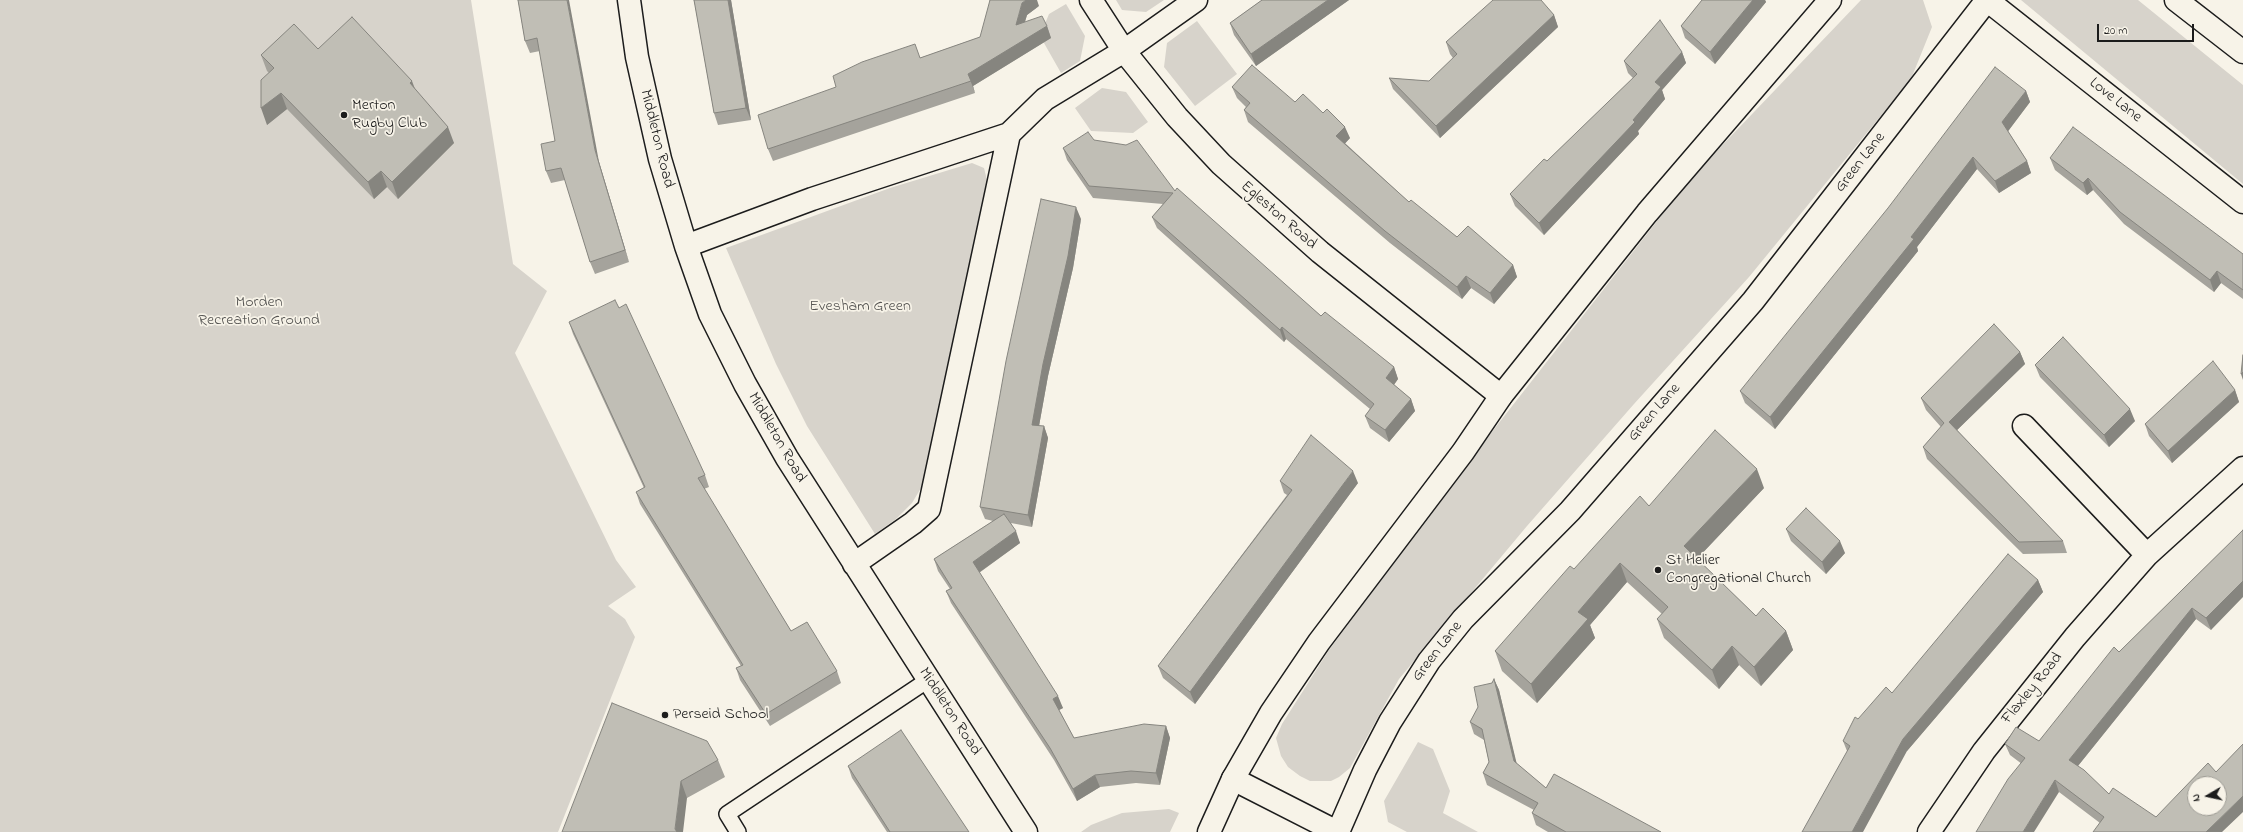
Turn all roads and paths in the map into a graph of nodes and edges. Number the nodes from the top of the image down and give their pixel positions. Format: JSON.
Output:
{"nodes":[{"id":1,"x":629,"y":0,"type":"edge"},
{"id":2,"x":1091,"y":0,"type":"edge"},
{"id":3,"x":1196,"y":0,"type":"edge"},
{"id":4,"x":1830,"y":0,"type":"edge"},
{"id":5,"x":1987,"y":0,"type":"edge"},
{"id":6,"x":2176,"y":0,"type":"edge"},
{"id":7,"x":1124,"y":51,"type":"junction"},
{"id":8,"x":2243,"y":52,"type":"edge"},
{"id":9,"x":1009,"y":134,"type":"junction"},
{"id":10,"x":2243,"y":202,"type":"edge"},
{"id":11,"x":686,"y":246,"type":"junction"},
{"id":12,"x":1501,"y":396,"type":"junction"},
{"id":13,"x":2024,"y":426,"type":"dead end"},
{"id":14,"x":2243,"y":468,"type":"edge"},
{"id":15,"x":2147,"y":555,"type":"junction"},
{"id":16,"x":854,"y":564,"type":"junction"},
{"id":17,"x":928,"y":680,"type":"junction"},
{"id":18,"x":1234,"y":779,"type":"junction"},
{"id":19,"x":738,"y":832,"type":"edge"},
{"id":20,"x":1026,"y":832,"type":"edge"},
{"id":21,"x":1209,"y":832,"type":"edge"},
{"id":22,"x":1338,"y":832,"type":"edge"},
{"id":23,"x":1929,"y":832,"type":"edge"}],
"edges":[{"from":1,"to":11,"type":"street","name":"Middleton Road"},
{"from":2,"to":7,"type":"street","name":"Egleston Road"},
{"from":3,"to":7,"type":"street"},
{"from":4,"to":12,"type":"street"},
{"from":5,"to":10,"type":"street","name":"Love Lane"},
{"from":5,"to":22,"type":"street","name":"Green Lane"},
{"from":6,"to":8,"type":"street"},
{"from":7,"to":9,"type":"street"},
{"from":7,"to":12,"type":"street","name":"Egleston Road"},
{"from":9,"to":11,"type":"street"},
{"from":9,"to":16,"type":"street"},
{"from":11,"to":16,"type":"street","name":"Middleton Road"},
{"from":12,"to":18,"type":"street"},
{"from":13,"to":15,"type":"street"},
{"from":14,"to":15,"type":"street","name":"Flaxley Road"},
{"from":15,"to":23,"type":"street","name":"Flaxley Road"},
{"from":16,"to":17,"type":"street","name":"Middleton Road"},
{"from":17,"to":19,"type":"lane"},
{"from":17,"to":20,"type":"street","name":"Middleton Road"},
{"from":18,"to":21,"type":"street"},
{"from":18,"to":22,"type":"street"}]}
